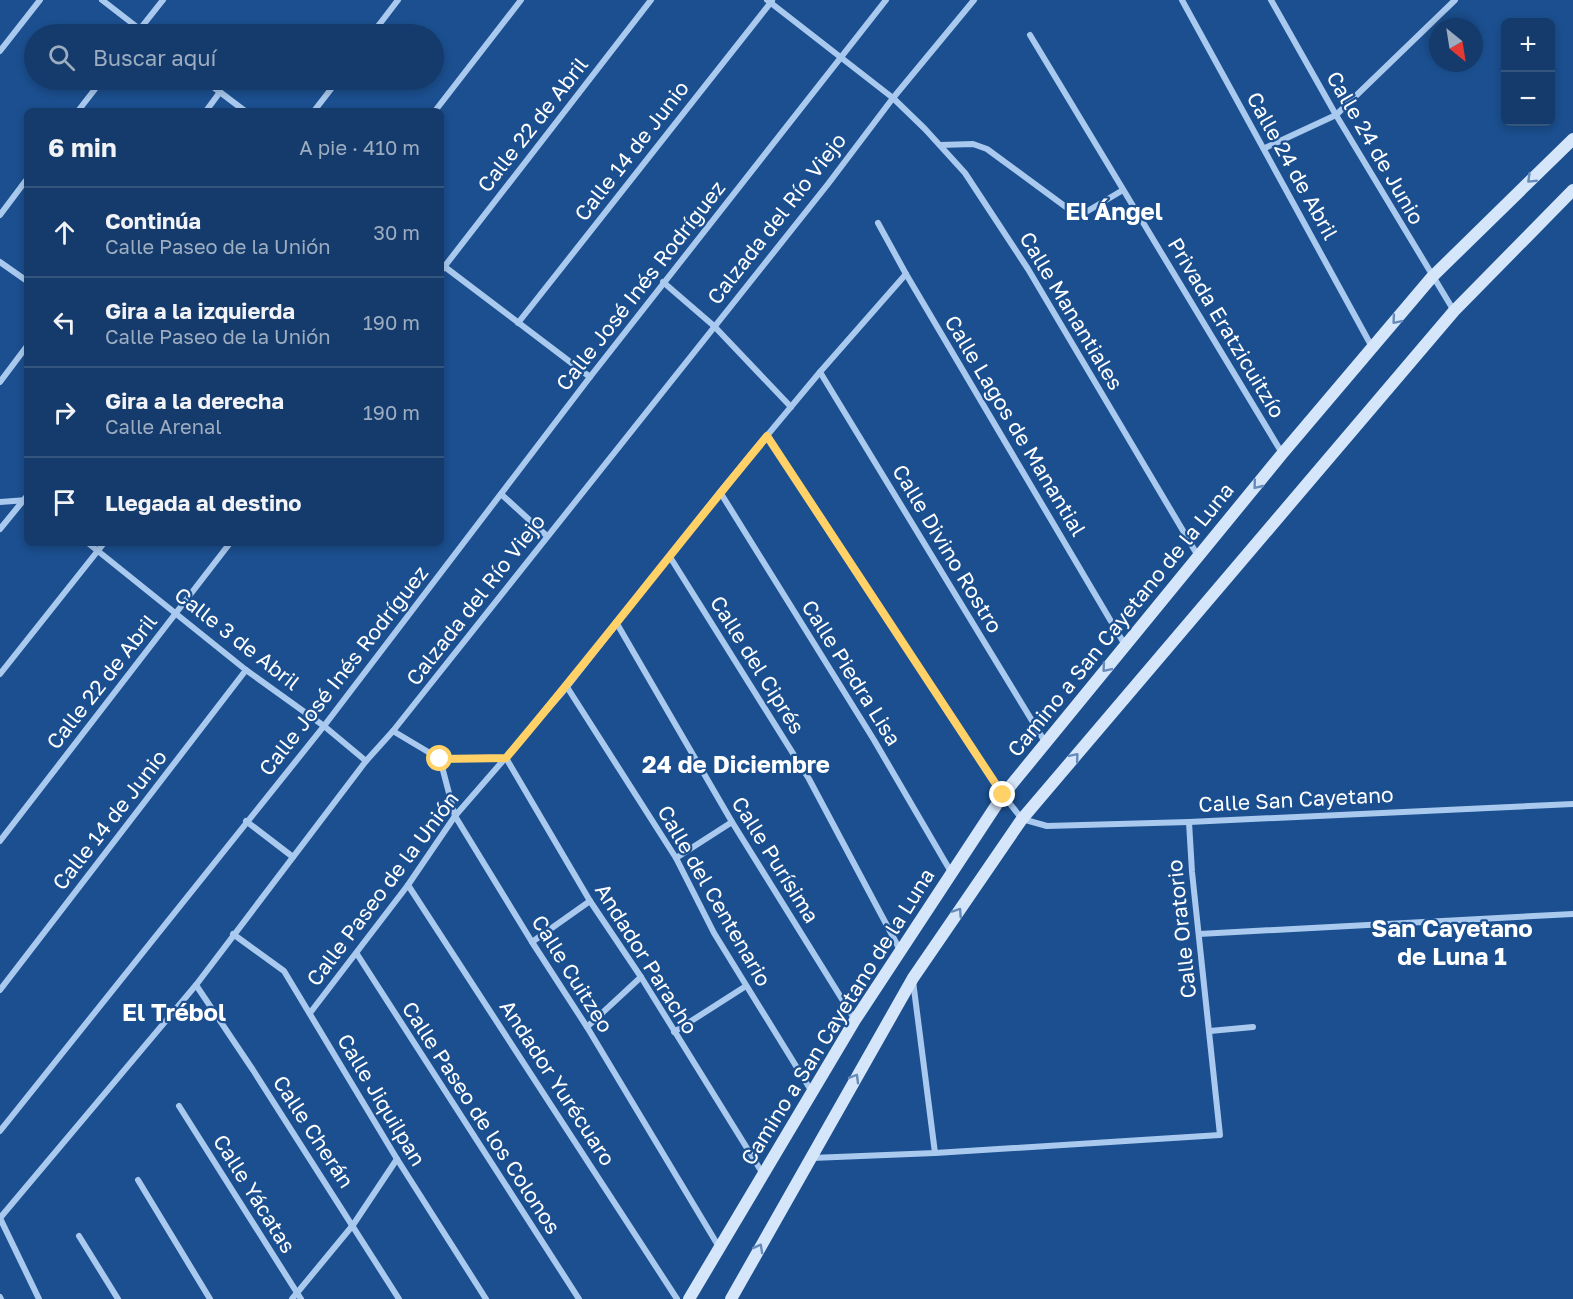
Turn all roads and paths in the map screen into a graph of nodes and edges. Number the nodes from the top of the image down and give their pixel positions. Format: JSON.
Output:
{"nodes":[{"id":1,"x":40,"y":0,"type":"edge"},
{"id":2,"x":102,"y":0,"type":"edge"},
{"id":3,"x":163,"y":0,"type":"edge"},
{"id":4,"x":398,"y":0,"type":"edge"},
{"id":5,"x":520,"y":0,"type":"edge"},
{"id":6,"x":651,"y":0,"type":"edge"},
{"id":7,"x":886,"y":0,"type":"edge"},
{"id":8,"x":974,"y":0,"type":"edge"},
{"id":9,"x":1182,"y":0,"type":"edge"},
{"id":10,"x":1271,"y":0,"type":"edge"},
{"id":11,"x":1455,"y":0,"type":"edge"},
{"id":12,"x":770,"y":1,"type":"edge"},
{"id":13,"x":129,"y":24,"type":"edge"},
{"id":14,"x":144,"y":24,"type":"edge"},
{"id":15,"x":380,"y":24,"type":"edge"},
{"id":16,"x":1030,"y":35,"type":"dead end"},
{"id":17,"x":0,"y":51,"type":"edge"},
{"id":18,"x":841,"y":57,"type":"junction"},
{"id":19,"x":94,"y":90,"type":"edge"},
{"id":20,"x":216,"y":90,"type":"edge"},
{"id":21,"x":330,"y":90,"type":"edge"},
{"id":22,"x":220,"y":93,"type":"junction"},
{"id":23,"x":893,"y":98,"type":"junction"},
{"id":24,"x":80,"y":108,"type":"edge"},
{"id":25,"x":208,"y":108,"type":"edge"},
{"id":26,"x":241,"y":108,"type":"edge"},
{"id":27,"x":316,"y":108,"type":"edge"},
{"id":28,"x":437,"y":108,"type":"edge"},
{"id":29,"x":1336,"y":115,"type":"junction"},
{"id":30,"x":1573,"y":139,"type":"edge"},
{"id":31,"x":940,"y":145,"type":"junction"},
{"id":32,"x":1265,"y":148,"type":"junction"},
{"id":33,"x":24,"y":183,"type":"edge"},
{"id":34,"x":1123,"y":190,"type":"junction"},
{"id":35,"x":1573,"y":190,"type":"edge"},
{"id":36,"x":0,"y":216,"type":"edge"},
{"id":37,"x":878,"y":223,"type":"dead end"},
{"id":38,"x":0,"y":262,"type":"edge"},
{"id":39,"x":444,"y":264,"type":"edge"},
{"id":40,"x":444,"y":268,"type":"edge"},
{"id":41,"x":906,"y":274,"type":"junction"},
{"id":42,"x":1432,"y":277,"type":"junction"},
{"id":43,"x":24,"y":279,"type":"edge"},
{"id":44,"x":663,"y":282,"type":"junction"},
{"id":45,"x":1454,"y":311,"type":"junction"},
{"id":46,"x":518,"y":323,"type":"junction"},
{"id":47,"x":714,"y":326,"type":"junction"},
{"id":48,"x":1372,"y":348,"type":"junction"},
{"id":49,"x":24,"y":350,"type":"edge"},
{"id":50,"x":820,"y":372,"type":"junction"},
{"id":51,"x":590,"y":377,"type":"junction"},
{"id":52,"x":0,"y":382,"type":"edge"},
{"id":53,"x":791,"y":407,"type":"junction"},
{"id":54,"x":767,"y":436,"type":"junction"},
{"id":55,"x":1282,"y":454,"type":"junction"},
{"id":56,"x":720,"y":492,"type":"junction"},
{"id":57,"x":501,"y":494,"type":"junction"},
{"id":58,"x":24,"y":498,"type":"edge"},
{"id":59,"x":24,"y":500,"type":"edge"},
{"id":60,"x":0,"y":502,"type":"edge"},
{"id":61,"x":0,"y":530,"type":"edge"},
{"id":62,"x":547,"y":536,"type":"junction"},
{"id":63,"x":92,"y":546,"type":"edge"},
{"id":64,"x":101,"y":546,"type":"edge"},
{"id":65,"x":228,"y":546,"type":"edge"},
{"id":66,"x":98,"y":550,"type":"junction"},
{"id":67,"x":670,"y":557,"type":"junction"},
{"id":68,"x":1198,"y":557,"type":"junction"},
{"id":69,"x":175,"y":613,"type":"junction"},
{"id":70,"x":616,"y":622,"type":"junction"},
{"id":71,"x":1125,"y":645,"type":"junction"},
{"id":72,"x":246,"y":670,"type":"junction"},
{"id":73,"x":0,"y":674,"type":"edge"},
{"id":74,"x":567,"y":687,"type":"junction"},
{"id":75,"x":324,"y":726,"type":"junction"},
{"id":76,"x":393,"y":732,"type":"junction"},
{"id":77,"x":1045,"y":742,"type":"junction"},
{"id":78,"x":506,"y":758,"type":"junction"},
{"id":79,"x":440,"y":759,"type":"junction"},
{"id":80,"x":366,"y":761,"type":"junction"},
{"id":81,"x":1003,"y":795,"type":"junction"},
{"id":82,"x":1573,"y":804,"type":"edge"},
{"id":83,"x":455,"y":816,"type":"junction"},
{"id":84,"x":1022,"y":819,"type":"junction"},
{"id":85,"x":246,"y":821,"type":"junction"},
{"id":86,"x":732,"y":822,"type":"junction"},
{"id":87,"x":1189,"y":822,"type":"junction"},
{"id":88,"x":0,"y":841,"type":"edge"},
{"id":89,"x":293,"y":857,"type":"junction"},
{"id":90,"x":676,"y":858,"type":"junction"},
{"id":91,"x":952,"y":873,"type":"junction"},
{"id":92,"x":408,"y":885,"type":"junction"},
{"id":93,"x":590,"y":901,"type":"junction"},
{"id":94,"x":1573,"y":914,"type":"edge"},
{"id":95,"x":233,"y":934,"type":"junction"},
{"id":96,"x":1199,"y":934,"type":"junction"},
{"id":97,"x":532,"y":942,"type":"junction"},
{"id":98,"x":900,"y":950,"type":"junction"},
{"id":99,"x":357,"y":954,"type":"junction"},
{"id":100,"x":641,"y":977,"type":"junction"},
{"id":101,"x":913,"y":978,"type":"junction"},
{"id":102,"x":196,"y":985,"type":"junction"},
{"id":103,"x":746,"y":986,"type":"junction"},
{"id":104,"x":0,"y":990,"type":"edge"},
{"id":105,"x":310,"y":1013,"type":"junction"},
{"id":106,"x":855,"y":1020,"type":"junction"},
{"id":107,"x":1252,"y":1027,"type":"dead end"},
{"id":108,"x":587,"y":1028,"type":"junction"},
{"id":109,"x":674,"y":1032,"type":"junction"},
{"id":110,"x":1210,"y":1032,"type":"junction"},
{"id":111,"x":812,"y":1092,"type":"junction"},
{"id":112,"x":179,"y":1106,"type":"dead end"},
{"id":113,"x":0,"y":1131,"type":"edge"},
{"id":114,"x":934,"y":1153,"type":"junction"},
{"id":115,"x":809,"y":1158,"type":"junction"},
{"id":116,"x":397,"y":1159,"type":"junction"},
{"id":117,"x":764,"y":1174,"type":"junction"},
{"id":118,"x":138,"y":1180,"type":"dead end"},
{"id":119,"x":0,"y":1218,"type":"edge"},
{"id":120,"x":353,"y":1225,"type":"junction"},
{"id":121,"x":79,"y":1236,"type":"dead end"},
{"id":122,"x":719,"y":1247,"type":"junction"},
{"id":123,"x":299,"y":1296,"type":"edge"},
{"id":124,"x":39,"y":1299,"type":"edge"},
{"id":125,"x":118,"y":1299,"type":"edge"},
{"id":126,"x":210,"y":1299,"type":"edge"},
{"id":127,"x":292,"y":1299,"type":"edge"},
{"id":128,"x":399,"y":1299,"type":"edge"},
{"id":129,"x":486,"y":1299,"type":"edge"},
{"id":130,"x":579,"y":1299,"type":"edge"},
{"id":131,"x":677,"y":1299,"type":"edge"},
{"id":132,"x":689,"y":1299,"type":"edge"},
{"id":133,"x":731,"y":1299,"type":"edge"}],
"edges":[{"from":1,"to":17,"type":"street"},
{"from":2,"to":13,"type":"street"},
{"from":3,"to":14,"type":"street"},
{"from":4,"to":15,"type":"street"},
{"from":5,"to":28,"type":"street"},
{"from":6,"to":39,"type":"street","name":"Calle 22 de Abril"},
{"from":7,"to":18,"type":"street","name":"Calle José Inés Rodríguez"},
{"from":8,"to":23,"type":"street","name":"Calzada del Río Viejo"},
{"from":9,"to":32,"type":"street","name":"Calle 24 de Abril"},
{"from":10,"to":29,"type":"street","name":"Calle 24 de Junio"},
{"from":11,"to":29,"type":"street"},
{"from":12,"to":18,"type":"street","name":"Calle Manantiales"},
{"from":12,"to":46,"type":"street","name":"Calle 14 de Junio"},
{"from":16,"to":34,"type":"street","name":"Privada Eratzicuitzío"},
{"from":18,"to":23,"type":"street","name":"Calle Manantiales"},
{"from":18,"to":44,"type":"street","name":"Calle José Inés Rodríguez"},
{"from":19,"to":24,"type":"street"},
{"from":20,"to":22,"type":"street"},
{"from":21,"to":27,"type":"street"},
{"from":22,"to":25,"type":"street"},
{"from":22,"to":26,"type":"street"},
{"from":23,"to":31,"type":"street","name":"Calle Manantiales"},
{"from":23,"to":47,"type":"street","name":"Calzada del Río Viejo"},
{"from":29,"to":32,"type":"street"},
{"from":29,"to":42,"type":"street","name":"Calle 24 de Junio"},
{"from":30,"to":42,"type":"street","name":"Camino a San Cayetano de la Luna","one_way":true},
{"from":31,"to":34,"type":"street"},
{"from":31,"to":68,"type":"street","name":"Calle Manantiales"},
{"from":32,"to":48,"type":"street","name":"Calle 24 de Abril"},
{"from":33,"to":36,"type":"street"},
{"from":34,"to":55,"type":"street","name":"Privada Eratzicuitzío"},
{"from":35,"to":45,"type":"street","name":"Camino a San Cayetano de la Luna"},
{"from":37,"to":41,"type":"street","name":"Calle Lagos de Manantial"},
{"from":38,"to":43,"type":"street"},
{"from":40,"to":46,"type":"street"},
{"from":41,"to":50,"type":"street","name":"Calle Paseo de la Unión"},
{"from":41,"to":71,"type":"street","name":"Calle Lagos de Manantial"},
{"from":42,"to":45,"type":"street","name":"Calle 24 de Junio"},
{"from":42,"to":48,"type":"street","name":"Camino a San Cayetano de la Luna","one_way":true},
{"from":44,"to":47,"type":"street"},
{"from":44,"to":51,"type":"street","name":"Calle José Inés Rodríguez"},
{"from":84,"to":45,"type":"street","name":"Camino a San Cayetano de la Luna","one_way":true},
{"from":46,"to":51,"type":"street"},
{"from":47,"to":53,"type":"street"},
{"from":47,"to":62,"type":"street","name":"Calzada del Río Viejo"},
{"from":48,"to":55,"type":"street","name":"Camino a San Cayetano de la Luna"},
{"from":49,"to":52,"type":"street"},
{"from":50,"to":53,"type":"street","name":"Calle Paseo de la Unión"},
{"from":50,"to":77,"type":"street","name":"Calle Divino Rostro"},
{"from":51,"to":57,"type":"street","name":"Calle José Inés Rodríguez"},
{"from":53,"to":54,"type":"street","name":"Calle Paseo de la Unión"},
{"from":54,"to":56,"type":"street","name":"Calle Paseo de la Unión"},
{"from":54,"to":81,"type":"street"},
{"from":55,"to":68,"type":"street","name":"Camino a San Cayetano de la Luna","one_way":true},
{"from":56,"to":67,"type":"street","name":"Calle Paseo de la Unión"},
{"from":56,"to":91,"type":"street","name":"Calle Piedra Lisa"},
{"from":57,"to":62,"type":"street"},
{"from":57,"to":75,"type":"street","name":"Calle José Inés Rodríguez"},
{"from":58,"to":60,"type":"street"},
{"from":59,"to":61,"type":"street"},
{"from":62,"to":76,"type":"street","name":"Calzada del Río Viejo"},
{"from":63,"to":66,"type":"street","name":"Calle 3 de Abril"},
{"from":64,"to":66,"type":"street"},
{"from":65,"to":69,"type":"street","name":"Calle 22 de Abril"},
{"from":66,"to":69,"type":"street","name":"Calle 3 de Abril"},
{"from":66,"to":73,"type":"street"},
{"from":67,"to":70,"type":"street","name":"Calle Paseo de la Unión"},
{"from":67,"to":98,"type":"street","name":"Calle del Ciprés"},
{"from":68,"to":71,"type":"street","name":"Camino a San Cayetano de la Luna"},
{"from":69,"to":72,"type":"street","name":"Calle 3 de Abril"},
{"from":69,"to":88,"type":"street","name":"Calle 22 de Abril"},
{"from":70,"to":74,"type":"street","name":"Calle Paseo de la Unión"},
{"from":70,"to":86,"type":"street","name":"Calle Purísima"},
{"from":71,"to":77,"type":"street","name":"Camino a San Cayetano de la Luna","one_way":true},
{"from":72,"to":75,"type":"street","name":"Calle 3 de Abril"},
{"from":72,"to":104,"type":"street","name":"Calle 14 de Junio"},
{"from":74,"to":78,"type":"street","name":"Calle Paseo de la Unión"},
{"from":74,"to":90,"type":"street","name":"Calle del Centenario"},
{"from":75,"to":80,"type":"street","name":"Calle 3 de Abril"},
{"from":75,"to":85,"type":"street","name":"Calle José Inés Rodríguez"},
{"from":76,"to":79,"type":"street"},
{"from":76,"to":80,"type":"street","name":"Calzada del Río Viejo"},
{"from":77,"to":81,"type":"street","name":"Camino a San Cayetano de la Luna"},
{"from":78,"to":79,"type":"street","name":"Calle Paseo de la Unión"},
{"from":78,"to":83,"type":"street","name":"Calle Paseo de la Unión"},
{"from":78,"to":93,"type":"street","name":"Andador Paracho"},
{"from":79,"to":83,"type":"street","name":"Calle Cuitzeo"},
{"from":80,"to":89,"type":"street","name":"Calzada del Río Viejo"},
{"from":81,"to":84,"type":"street"},
{"from":81,"to":91,"type":"street","name":"Camino a San Cayetano de la Luna"},
{"from":82,"to":87,"type":"street","name":"Calle San Cayetano"},
{"from":83,"to":92,"type":"street","name":"Calle Paseo de la Unión"},
{"from":83,"to":97,"type":"street","name":"Calle Cuitzeo"},
{"from":84,"to":87,"type":"street","name":"Calle San Cayetano"},
{"from":101,"to":84,"type":"street","name":"Camino a San Cayetano de la Luna","one_way":true},
{"from":85,"to":89,"type":"street"},
{"from":85,"to":113,"type":"street","name":"Calle José Inés Rodríguez"},
{"from":86,"to":90,"type":"street"},
{"from":86,"to":106,"type":"street","name":"Calle Purísima"},
{"from":87,"to":96,"type":"street","name":"Calle Oratorio"},
{"from":89,"to":95,"type":"street","name":"Calzada del Río Viejo"},
{"from":90,"to":103,"type":"street","name":"Calle del Centenario"},
{"from":91,"to":98,"type":"street","name":"Camino a San Cayetano de la Luna"},
{"from":92,"to":99,"type":"street","name":"Calle Paseo de la Unión"},
{"from":92,"to":131,"type":"street","name":"Andador Yurécuaro"},
{"from":93,"to":97,"type":"street"},
{"from":93,"to":100,"type":"street","name":"Andador Paracho"},
{"from":94,"to":96,"type":"street"},
{"from":95,"to":102,"type":"street","name":"Calzada del Río Viejo"},
{"from":95,"to":105,"type":"street","name":"Calle Jiquilpan"},
{"from":96,"to":110,"type":"street","name":"Calle Oratorio"},
{"from":97,"to":108,"type":"street","name":"Calle Cuitzeo"},
{"from":98,"to":106,"type":"street","name":"Camino a San Cayetano de la Luna"},
{"from":99,"to":105,"type":"street","name":"Calle Paseo de la Unión"},
{"from":99,"to":130,"type":"street","name":"Calle Paseo de los Colonos"},
{"from":100,"to":108,"type":"street"},
{"from":100,"to":109,"type":"street","name":"Andador Paracho"},
{"from":101,"to":114,"type":"street"},
{"from":115,"to":101,"type":"street","name":"Camino a San Cayetano de la Luna","one_way":true},
{"from":102,"to":119,"type":"street","name":"Calzada del Río Viejo"},
{"from":102,"to":120,"type":"street","name":"Calle Cherán"},
{"from":103,"to":109,"type":"street"},
{"from":103,"to":111,"type":"street","name":"Calle del Centenario"},
{"from":105,"to":116,"type":"street","name":"Calle Jiquilpan"},
{"from":106,"to":111,"type":"street","name":"Camino a San Cayetano de la Luna"},
{"from":107,"to":110,"type":"street"},
{"from":108,"to":122,"type":"street","name":"Calle Cuitzeo"},
{"from":109,"to":117,"type":"street","name":"Andador Paracho"},
{"from":110,"to":114,"type":"street","name":"Calle Oratorio"},
{"from":111,"to":117,"type":"street","name":"Camino a San Cayetano de la Luna"},
{"from":112,"to":123,"type":"street","name":"Calle Yácatas"},
{"from":114,"to":115,"type":"street"},
{"from":133,"to":115,"type":"street","name":"Camino a San Cayetano de la Luna","one_way":true},
{"from":116,"to":120,"type":"street"},
{"from":116,"to":129,"type":"street","name":"Calle Jiquilpan"},
{"from":117,"to":122,"type":"street","name":"Camino a San Cayetano de la Luna"},
{"from":118,"to":126,"type":"street"},
{"from":119,"to":124,"type":"street"},
{"from":120,"to":123,"type":"street"},
{"from":120,"to":128,"type":"street","name":"Calle Cherán"},
{"from":121,"to":125,"type":"street"},
{"from":122,"to":132,"type":"street","name":"Camino a San Cayetano de la Luna"},
{"from":123,"to":127,"type":"street"}]}
